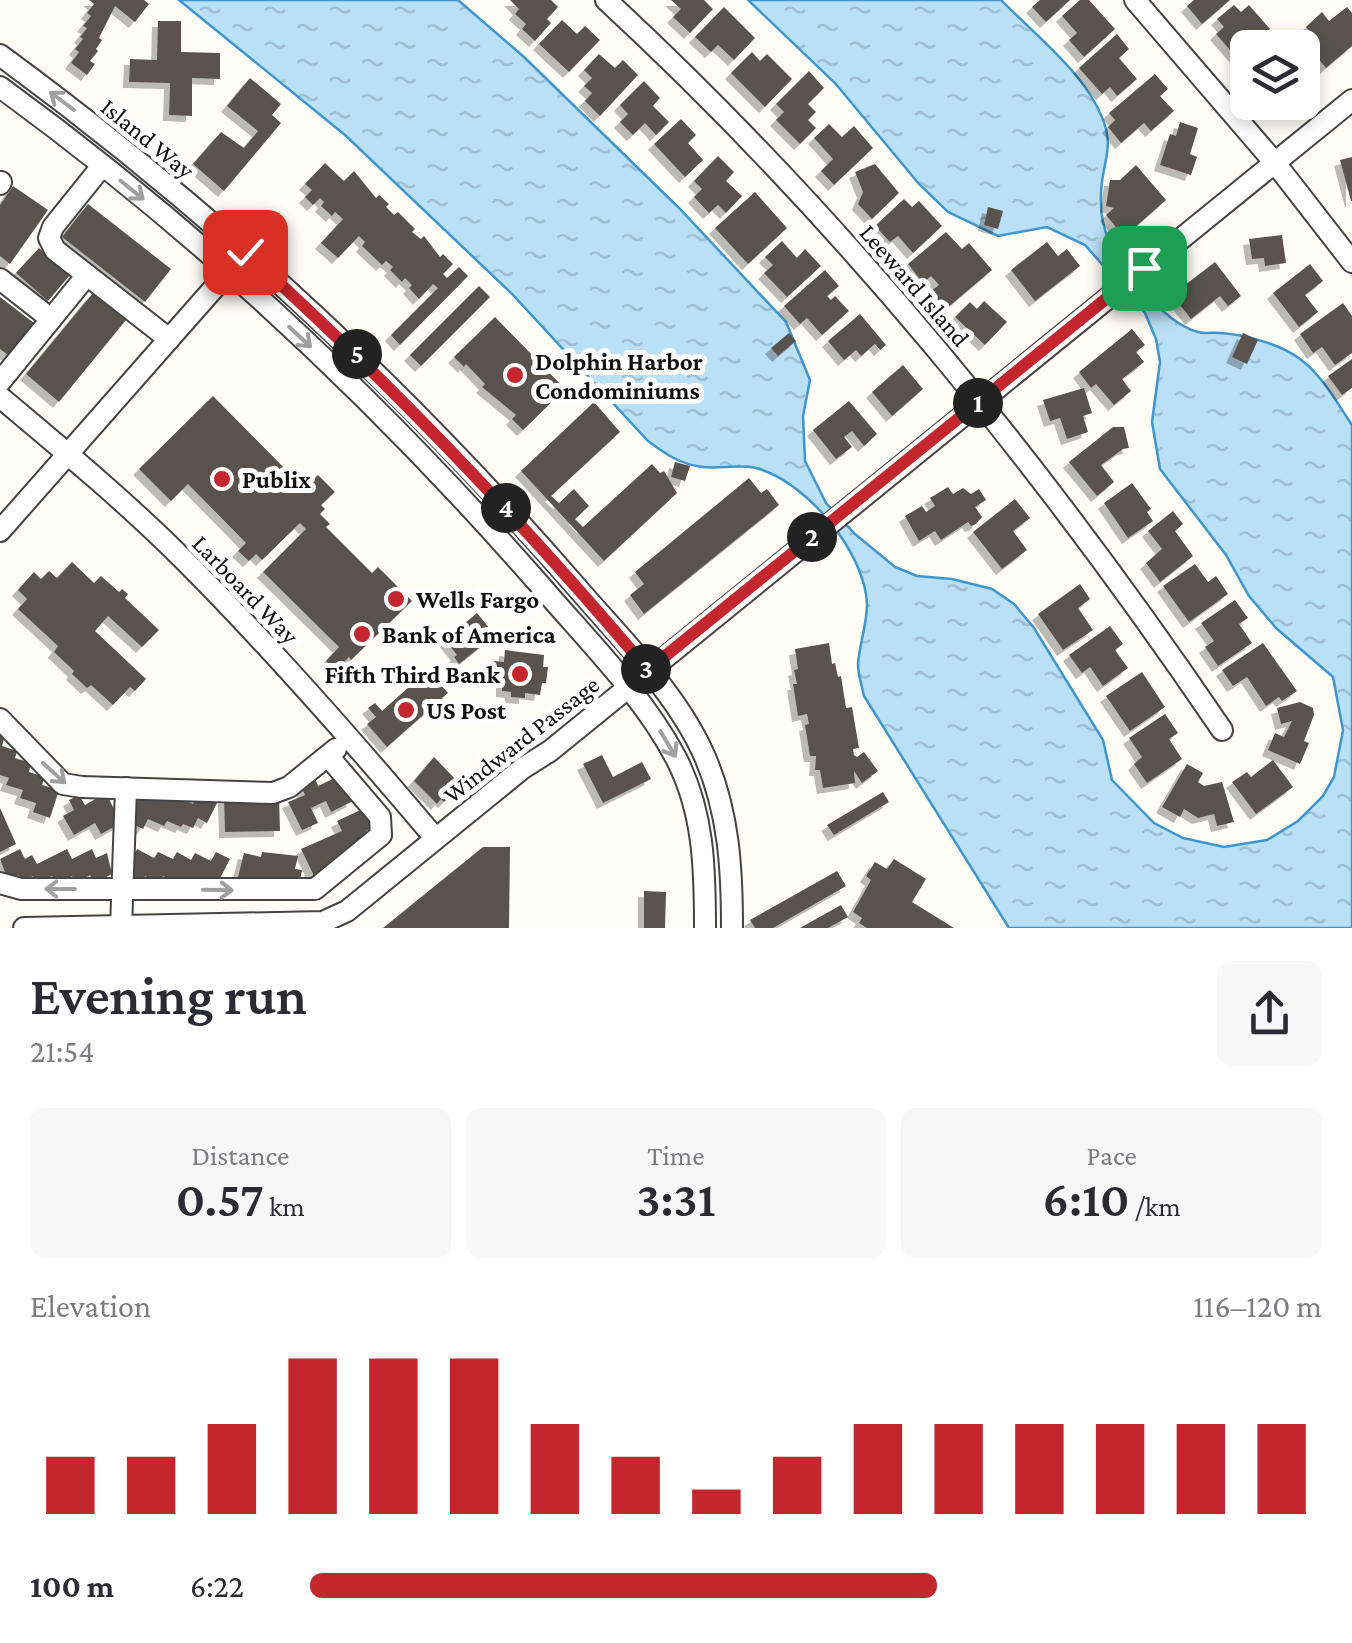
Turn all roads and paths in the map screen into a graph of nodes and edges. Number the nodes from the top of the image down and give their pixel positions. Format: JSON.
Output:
{"nodes":[{"id":1,"x":606,"y":0,"type":"edge"},
{"id":2,"x":1136,"y":0,"type":"edge"},
{"id":3,"x":0,"y":55,"type":"edge"},
{"id":4,"x":28,"y":76,"type":"junction"},
{"id":5,"x":6,"y":92,"type":"edge"},
{"id":6,"x":1352,"y":100,"type":"edge"},
{"id":7,"x":1275,"y":163,"type":"junction"},
{"id":8,"x":102,"y":166,"type":"junction"},
{"id":9,"x":245,"y":252,"type":"junction"},
{"id":10,"x":1352,"y":262,"type":"edge"},
{"id":11,"x":228,"y":272,"type":"junction"},
{"id":12,"x":87,"y":275,"type":"junction"},
{"id":13,"x":0,"y":279,"type":"edge"},
{"id":14,"x":51,"y":319,"type":"junction"},
{"id":15,"x":169,"y":339,"type":"junction"},
{"id":16,"x":0,"y":382,"type":"edge"},
{"id":17,"x":0,"y":397,"type":"edge"},
{"id":18,"x":981,"y":401,"type":"junction"},
{"id":19,"x":67,"y":454,"type":"junction"},
{"id":20,"x":0,"y":531,"type":"edge"},
{"id":21,"x":648,"y":670,"type":"junction"},
{"id":22,"x":627,"y":687,"type":"junction"},
{"id":23,"x":0,"y":719,"type":"edge"},
{"id":24,"x":1222,"y":730,"type":"dead end"},
{"id":25,"x":349,"y":738,"type":"junction"},
{"id":26,"x":328,"y":756,"type":"junction"},
{"id":27,"x":126,"y":788,"type":"junction"},
{"id":28,"x":435,"y":838,"type":"junction"},
{"id":29,"x":0,"y":883,"type":"edge"},
{"id":30,"x":120,"y":889,"type":"junction"},
{"id":31,"x":121,"y":927,"type":"edge"},
{"id":32,"x":24,"y":928,"type":"edge"},
{"id":33,"x":706,"y":928,"type":"edge"},
{"id":34,"x":732,"y":928,"type":"edge"}],
"edges":[{"from":1,"to":18,"type":"street","name":"Leeward Island"},
{"from":2,"to":7,"type":"street"},
{"from":3,"to":4,"type":"street","name":"Island Way"},
{"from":4,"to":5,"type":"street"},
{"from":9,"to":4,"type":"street","name":"Island Way","one_way":true},
{"from":5,"to":8,"type":"street","name":"Island Way"},
{"from":6,"to":7,"type":"street","name":"Windward Passage"},
{"from":7,"to":10,"type":"street"},
{"from":7,"to":18,"type":"street","name":"Windward Passage"},
{"from":8,"to":11,"type":"street","name":"Island Way","one_way":true},
{"from":8,"to":12,"type":"street"},
{"from":9,"to":11,"type":"street"},
{"from":9,"to":21,"type":"street","name":"Island Way"},
{"from":11,"to":15,"type":"street"},
{"from":11,"to":22,"type":"street","name":"Island Way","one_way":true},
{"from":12,"to":14,"type":"street"},
{"from":12,"to":15,"type":"street"},
{"from":13,"to":14,"type":"street"},
{"from":14,"to":16,"type":"street"},
{"from":15,"to":19,"type":"street"},
{"from":17,"to":19,"type":"street","name":"Larboard Way"},
{"from":18,"to":21,"type":"street","name":"Windward Passage"},
{"from":18,"to":24,"type":"street","name":"Leeward Island"},
{"from":19,"to":20,"type":"street"},
{"from":19,"to":25,"type":"street","name":"Larboard Way"},
{"from":21,"to":22,"type":"street","name":"Windward Passage"},
{"from":21,"to":34,"type":"street","name":"Island Way"},
{"from":22,"to":28,"type":"street","name":"Windward Passage"},
{"from":22,"to":33,"type":"street","name":"Island Way","one_way":true},
{"from":23,"to":27,"type":"street","one_way":true},
{"from":25,"to":26,"type":"street"},
{"from":25,"to":28,"type":"street","name":"Larboard Way"},
{"from":26,"to":27,"type":"street"},
{"from":30,"to":26,"type":"street","one_way":true},
{"from":27,"to":30,"type":"street"},
{"from":28,"to":31,"type":"street","name":"Windward Passage"},
{"from":30,"to":29,"type":"street","one_way":true},
{"from":30,"to":31,"type":"street"},
{"from":31,"to":32,"type":"street","name":"Windward Passage"}]}
